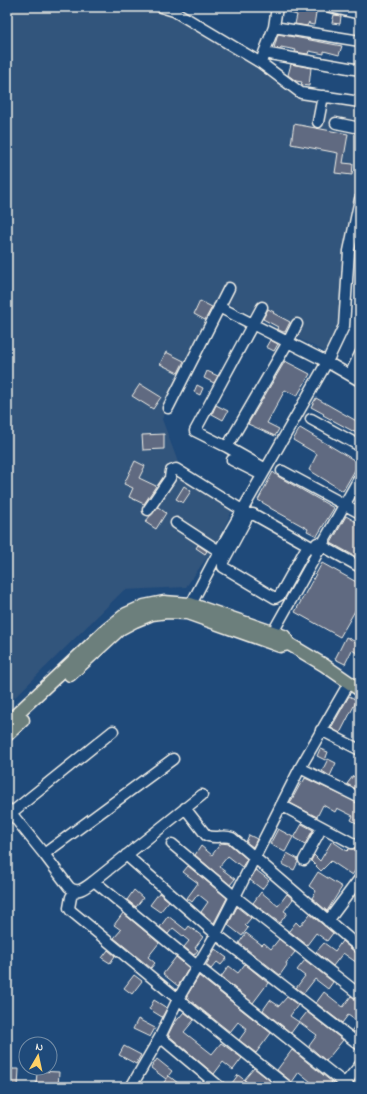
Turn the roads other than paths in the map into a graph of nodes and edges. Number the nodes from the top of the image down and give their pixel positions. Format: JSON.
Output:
{"nodes":[{"id":1,"x":161,"y":7,"type":"edge"},
{"id":2,"x":278,"y":7,"type":"edge"},
{"id":3,"x":330,"y":7,"type":"edge"},
{"id":4,"x":360,"y":14,"type":"edge"},
{"id":5,"x":274,"y":27,"type":"junction"},
{"id":6,"x":360,"y":41,"type":"edge"},
{"id":7,"x":264,"y":52,"type":"junction"},
{"id":8,"x":261,"y":62,"type":"junction"},
{"id":9,"x":360,"y":70,"type":"edge"},
{"id":10,"x":323,"y":96,"type":"junction"},
{"id":11,"x":360,"y":102,"type":"edge"},
{"id":12,"x":318,"y":122,"type":"dead end"},
{"id":13,"x":336,"y":123,"type":"dead end"},
{"id":14,"x":360,"y":128,"type":"edge"},
{"id":15,"x":360,"y":199,"type":"edge"},
{"id":16,"x":358,"y":219,"type":"edge"},
{"id":17,"x":229,"y":288,"type":"dead end"},
{"id":18,"x":219,"y":307,"type":"junction"},
{"id":19,"x":262,"y":307,"type":"dead end"},
{"id":20,"x":297,"y":324,"type":"dead end"},
{"id":21,"x":253,"y":325,"type":"junction"},
{"id":22,"x":288,"y":342,"type":"junction"},
{"id":23,"x":360,"y":354,"type":"edge"},
{"id":24,"x":327,"y":362,"type":"junction"},
{"id":25,"x":350,"y":375,"type":"junction"},
{"id":26,"x":360,"y":381,"type":"edge"},
{"id":27,"x":168,"y":408,"type":"dead end"},
{"id":28,"x":311,"y":419,"type":"dead end"},
{"id":29,"x":360,"y":446,"type":"edge"},
{"id":30,"x":227,"y":447,"type":"junction"},
{"id":31,"x":232,"y":460,"type":"dead end"},
{"id":32,"x":282,"y":471,"type":"dead end"},
{"id":33,"x":264,"y":472,"type":"junction"},
{"id":34,"x":360,"y":477,"type":"edge"},
{"id":35,"x":344,"y":504,"type":"junction"},
{"id":36,"x":148,"y":510,"type":"dead end"},
{"id":37,"x":242,"y":510,"type":"junction"},
{"id":38,"x":263,"y":512,"type":"dead end"},
{"id":39,"x":360,"y":513,"type":"edge"},
{"id":40,"x":176,"y":523,"type":"dead end"},
{"id":41,"x":308,"y":545,"type":"junction"},
{"id":42,"x":320,"y":548,"type":"junction"},
{"id":43,"x":219,"y":551,"type":"junction"},
{"id":44,"x":360,"y":567,"type":"edge"},
{"id":45,"x":188,"y":609,"type":"junction"},
{"id":46,"x":273,"y":632,"type":"junction"},
{"id":47,"x":289,"y":644,"type":"junction"},
{"id":48,"x":349,"y":683,"type":"junction"},
{"id":49,"x":360,"y":690,"type":"edge"},
{"id":50,"x":7,"y":724,"type":"edge"},
{"id":51,"x":321,"y":730,"type":"junction"},
{"id":52,"x":113,"y":731,"type":"dead end"},
{"id":53,"x":7,"y":735,"type":"edge"},
{"id":54,"x":360,"y":750,"type":"edge"},
{"id":55,"x":173,"y":759,"type":"dead end"},
{"id":56,"x":300,"y":768,"type":"junction"},
{"id":57,"x":202,"y":795,"type":"dead end"},
{"id":58,"x":360,"y":798,"type":"edge"},
{"id":59,"x":281,"y":805,"type":"junction"},
{"id":60,"x":185,"y":808,"type":"junction"},
{"id":61,"x":9,"y":810,"type":"edge"},
{"id":62,"x":322,"y":827,"type":"junction"},
{"id":63,"x":352,"y":843,"type":"dead end"},
{"id":64,"x":172,"y":844,"type":"dead end"},
{"id":65,"x":44,"y":854,"type":"junction"},
{"id":66,"x":126,"y":855,"type":"junction"},
{"id":67,"x":255,"y":857,"type":"junction"},
{"id":68,"x":304,"y":860,"type":"dead end"},
{"id":69,"x":360,"y":878,"type":"edge"},
{"id":70,"x":94,"y":881,"type":"junction"},
{"id":71,"x":75,"y":891,"type":"junction"},
{"id":72,"x":234,"y":896,"type":"junction"},
{"id":73,"x":328,"y":921,"type":"junction"},
{"id":74,"x":216,"y":934,"type":"junction"},
{"id":75,"x":360,"y":948,"type":"edge"},
{"id":76,"x":197,"y":966,"type":"junction"},
{"id":77,"x":360,"y":995,"type":"edge"},
{"id":78,"x":178,"y":999,"type":"junction"},
{"id":79,"x":160,"y":1036,"type":"junction"},
{"id":80,"x":360,"y":1045,"type":"edge"},
{"id":81,"x":360,"y":1065,"type":"edge"},
{"id":82,"x":217,"y":1086,"type":"edge"},
{"id":83,"x":345,"y":1086,"type":"edge"},
{"id":84,"x":131,"y":1087,"type":"edge"},
{"id":85,"x":288,"y":1087,"type":"edge"}],
"edges":[{"from":1,"to":8,"type":"street"},
{"from":2,"to":5,"type":"street"},
{"from":3,"to":4,"type":"street"},
{"from":5,"to":6,"type":"street"},
{"from":5,"to":7,"type":"street"},
{"from":7,"to":8,"type":"street"},
{"from":7,"to":9,"type":"street"},
{"from":8,"to":10,"type":"street"},
{"from":10,"to":11,"type":"street"},
{"from":10,"to":12,"type":"street"},
{"from":13,"to":14,"type":"street"},
{"from":15,"to":16,"type":"street"},
{"from":16,"to":24,"type":"street"},
{"from":17,"to":18,"type":"street"},
{"from":18,"to":21,"type":"street"},
{"from":18,"to":27,"type":"street"},
{"from":19,"to":21,"type":"street"},
{"from":20,"to":22,"type":"street"},
{"from":21,"to":22,"type":"street"},
{"from":21,"to":30,"type":"street"},
{"from":22,"to":24,"type":"street"},
{"from":22,"to":30,"type":"street"},
{"from":23,"to":25,"type":"street"},
{"from":24,"to":25,"type":"street"},
{"from":24,"to":33,"type":"street"},
{"from":25,"to":26,"type":"street"},
{"from":28,"to":29,"type":"street"},
{"from":30,"to":33,"type":"street"},
{"from":31,"to":33,"type":"street"},
{"from":32,"to":35,"type":"street"},
{"from":33,"to":37,"type":"street"},
{"from":34,"to":35,"type":"street"},
{"from":35,"to":39,"type":"street"},
{"from":35,"to":42,"type":"street"},
{"from":36,"to":37,"type":"street"},
{"from":37,"to":43,"type":"street"},
{"from":38,"to":42,"type":"street"},
{"from":40,"to":43,"type":"street"},
{"from":41,"to":41,"type":"street"},
{"from":41,"to":42,"type":"street"},
{"from":42,"to":44,"type":"street"},
{"from":42,"to":46,"type":"street"},
{"from":43,"to":45,"type":"street"},
{"from":45,"to":46,"type":"main road"},
{"from":45,"to":47,"type":"main road"},
{"from":45,"to":50,"type":"main road"},
{"from":45,"to":53,"type":"main road"},
{"from":46,"to":47,"type":"main road"},
{"from":47,"to":48,"type":"main road"},
{"from":48,"to":49,"type":"main road"},
{"from":48,"to":51,"type":"street"},
{"from":51,"to":54,"type":"street"},
{"from":51,"to":56,"type":"street"},
{"from":52,"to":61,"type":"street"},
{"from":55,"to":65,"type":"street"},
{"from":56,"to":58,"type":"street"},
{"from":56,"to":59,"type":"street"},
{"from":57,"to":60,"type":"street"},
{"from":59,"to":62,"type":"street"},
{"from":59,"to":67,"type":"street"},
{"from":60,"to":66,"type":"street"},
{"from":60,"to":67,"type":"street"},
{"from":61,"to":65,"type":"street"},
{"from":62,"to":63,"type":"street"},
{"from":62,"to":68,"type":"street"},
{"from":64,"to":72,"type":"street"},
{"from":65,"to":71,"type":"street"},
{"from":66,"to":70,"type":"street"},
{"from":66,"to":74,"type":"street"},
{"from":67,"to":72,"type":"street"},
{"from":67,"to":73,"type":"street"},
{"from":69,"to":73,"type":"street"},
{"from":70,"to":71,"type":"street"},
{"from":70,"to":76,"type":"street"},
{"from":71,"to":78,"type":"street"},
{"from":72,"to":74,"type":"street"},
{"from":72,"to":77,"type":"street"},
{"from":73,"to":75,"type":"street"},
{"from":74,"to":76,"type":"street"},
{"from":74,"to":80,"type":"street"},
{"from":76,"to":78,"type":"street"},
{"from":76,"to":83,"type":"street"},
{"from":78,"to":79,"type":"street"},
{"from":78,"to":85,"type":"street"},
{"from":79,"to":82,"type":"street"},
{"from":79,"to":84,"type":"street"},
{"from":81,"to":83,"type":"street"}]}
